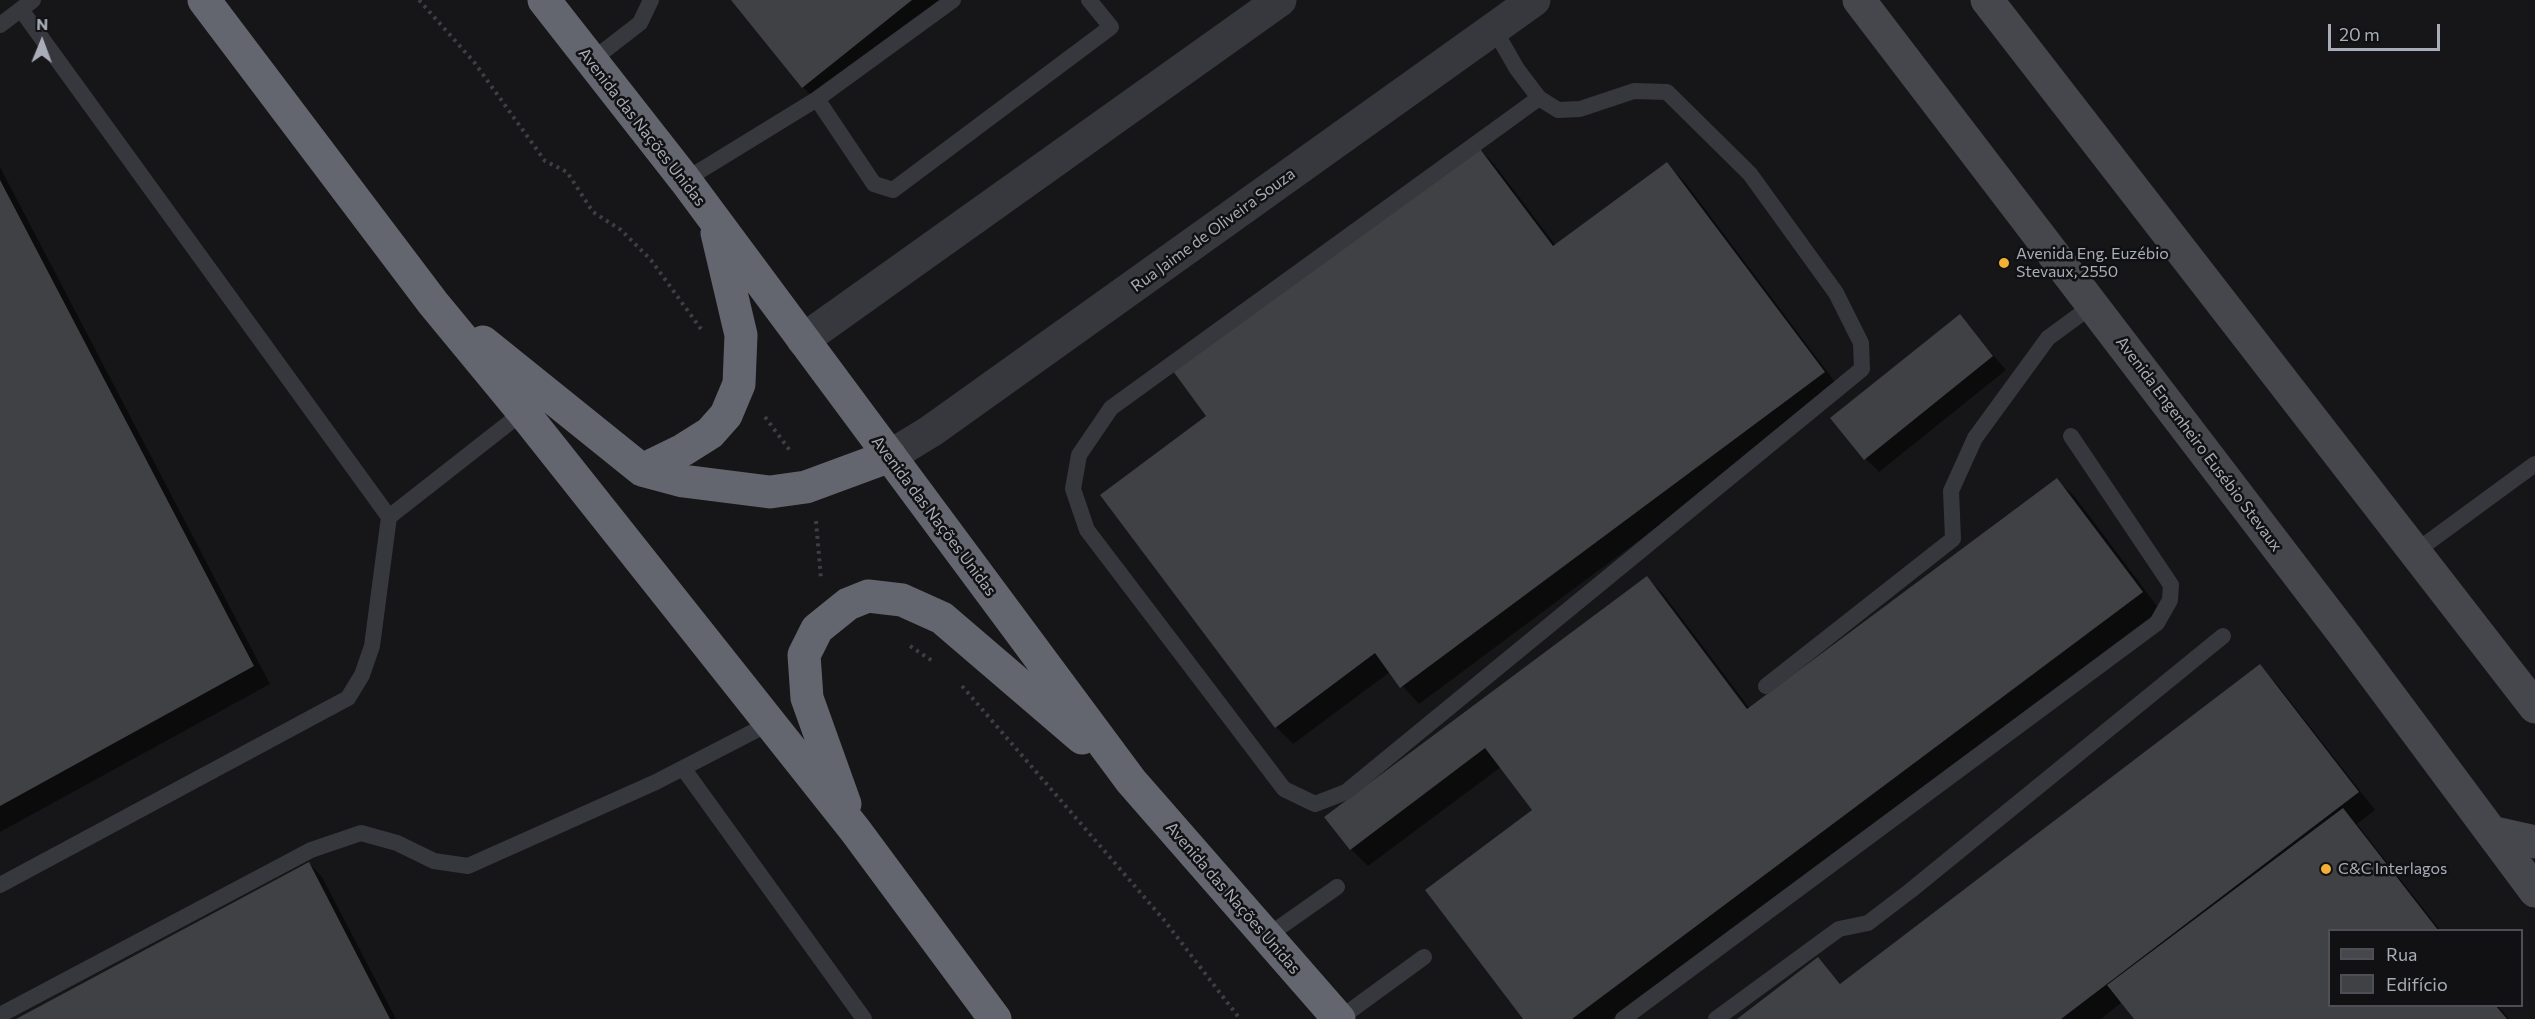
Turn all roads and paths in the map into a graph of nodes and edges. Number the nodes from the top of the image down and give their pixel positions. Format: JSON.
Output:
{"nodes":[{"id":1,"x":204,"y":0,"type":"edge"},
{"id":2,"x":544,"y":0,"type":"edge"},
{"id":3,"x":651,"y":0,"type":"edge"},
{"id":4,"x":952,"y":0,"type":"edge"},
{"id":5,"x":1089,"y":0,"type":"edge"},
{"id":6,"x":1280,"y":0,"type":"edge"},
{"id":7,"x":1534,"y":0,"type":"edge"},
{"id":8,"x":1859,"y":0,"type":"edge"},
{"id":9,"x":1987,"y":0,"type":"edge"},
{"id":10,"x":28,"y":5,"type":"edge"},
{"id":11,"x":0,"y":25,"type":"edge"},
{"id":12,"x":1494,"y":30,"type":"junction"},
{"id":13,"x":591,"y":61,"type":"junction"},
{"id":14,"x":1539,"y":98,"type":"junction"},
{"id":15,"x":817,"y":99,"type":"junction"},
{"id":16,"x":685,"y":180,"type":"junction"},
{"id":17,"x":714,"y":220,"type":"junction"},
{"id":18,"x":433,"y":303,"type":"junction"},
{"id":19,"x":2093,"y":305,"type":"junction"},
{"id":20,"x":803,"y":340,"type":"junction"},
{"id":21,"x":523,"y":412,"type":"junction"},
{"id":22,"x":2071,"y":436,"type":"dead end"},
{"id":23,"x":890,"y":456,"type":"junction"},
{"id":24,"x":2535,"y":464,"type":"edge"},
{"id":25,"x":642,"y":470,"type":"junction"},
{"id":26,"x":389,"y":517,"type":"junction"},
{"id":27,"x":2415,"y":552,"type":"junction"},
{"id":28,"x":2223,"y":636,"type":"dead end"},
{"id":29,"x":1766,"y":686,"type":"dead end"},
{"id":30,"x":2534,"y":705,"type":"edge"},
{"id":31,"x":770,"y":723,"type":"junction"},
{"id":32,"x":683,"y":768,"type":"junction"},
{"id":33,"x":1131,"y":781,"type":"junction"},
{"id":34,"x":855,"y":830,"type":"junction"},
{"id":35,"x":2491,"y":832,"type":"junction"},
{"id":36,"x":2535,"y":842,"type":"edge"},
{"id":37,"x":0,"y":885,"type":"edge"},
{"id":38,"x":1337,"y":887,"type":"dead end"},
{"id":39,"x":2535,"y":891,"type":"edge"},
{"id":40,"x":1266,"y":937,"type":"junction"},
{"id":41,"x":1424,"y":957,"type":"dead end"},
{"id":42,"x":0,"y":1015,"type":"edge"},
{"id":43,"x":864,"y":1019,"type":"edge"},
{"id":44,"x":996,"y":1019,"type":"edge"},
{"id":45,"x":1316,"y":1019,"type":"edge"},
{"id":46,"x":1339,"y":1019,"type":"edge"},
{"id":47,"x":1623,"y":1019,"type":"edge"},
{"id":48,"x":1716,"y":1019,"type":"edge"}],
"edges":[{"from":1,"to":18,"type":"highway"},
{"from":2,"to":13,"type":"highway","name":"Avenida das Nações Unidas"},
{"from":3,"to":13,"type":"lane"},
{"from":4,"to":15,"type":"lane"},
{"from":5,"to":15,"type":"lane"},
{"from":6,"to":20,"type":"street"},
{"from":7,"to":12,"type":"street","name":"Rua Jaime de Oliveira Souza"},
{"from":8,"to":19,"type":"main road","name":"Avenida Engenheiro Eusébio Stevaux"},
{"from":9,"to":27,"type":"main road"},
{"from":10,"to":11,"type":"lane"},
{"from":10,"to":26,"type":"lane"},
{"from":12,"to":14,"type":"lane"},
{"from":12,"to":23,"type":"street","name":"Rua Jaime de Oliveira Souza"},
{"from":13,"to":16,"type":"highway","name":"Avenida das Nações Unidas"},
{"from":14,"to":14,"type":"lane"},
{"from":15,"to":16,"type":"lane"},
{"from":16,"to":17,"type":"highway","name":"Avenida das Nações Unidas"},
{"from":17,"to":20,"type":"highway","name":"Avenida das Nações Unidas"},
{"from":17,"to":25,"type":"highway"},
{"from":18,"to":21,"type":"highway"},
{"from":18,"to":25,"type":"highway"},
{"from":19,"to":29,"type":"lane"},
{"from":19,"to":35,"type":"main road","name":"Avenida Engenheiro Eusébio Stevaux"},
{"from":20,"to":23,"type":"highway","name":"Avenida das Nações Unidas"},
{"from":21,"to":26,"type":"lane"},
{"from":21,"to":31,"type":"highway"},
{"from":22,"to":47,"type":"lane"},
{"from":23,"to":25,"type":"highway"},
{"from":23,"to":33,"type":"highway","name":"Avenida das Nações Unidas"},
{"from":24,"to":27,"type":"lane"},
{"from":26,"to":37,"type":"lane"},
{"from":27,"to":30,"type":"main road"},
{"from":28,"to":48,"type":"lane"},
{"from":31,"to":32,"type":"lane"},
{"from":31,"to":34,"type":"highway"},
{"from":32,"to":42,"type":"lane"},
{"from":32,"to":43,"type":"lane"},
{"from":33,"to":34,"type":"highway"},
{"from":33,"to":40,"type":"highway","name":"Avenida das Nações Unidas"},
{"from":34,"to":44,"type":"highway"},
{"from":35,"to":36,"type":"main road"},
{"from":35,"to":39,"type":"main road","name":"Avenida Engenheiro Eusébio Stevaux"},
{"from":38,"to":40,"type":"lane"},
{"from":40,"to":45,"type":"highway"},
{"from":40,"to":46,"type":"highway","name":"Avenida das Nações Unidas"},
{"from":41,"to":46,"type":"lane"}]}
